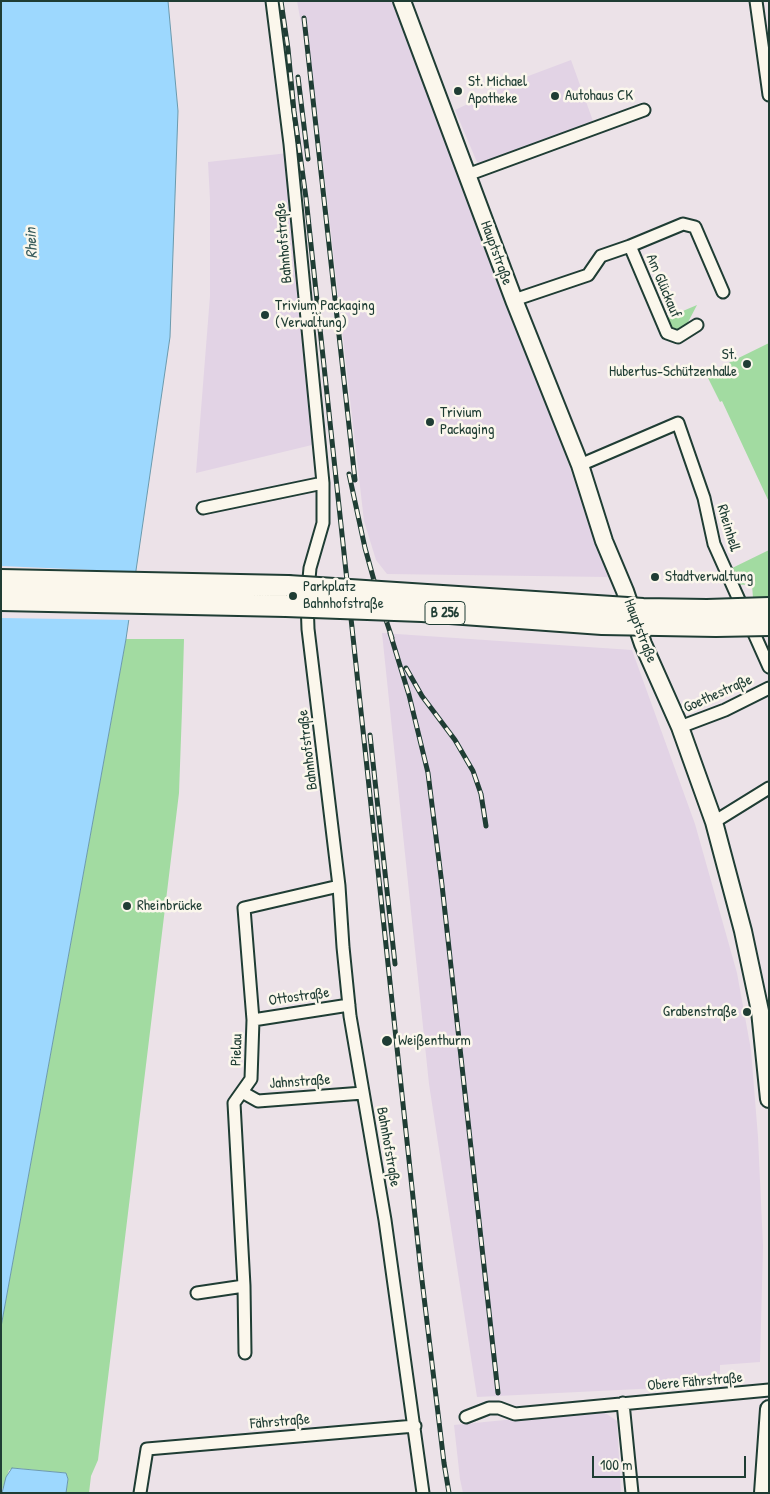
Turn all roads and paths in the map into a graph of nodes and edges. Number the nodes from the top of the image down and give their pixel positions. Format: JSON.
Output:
{"nodes":[{"id":1,"x":272,"y":1,"type":"edge"},
{"id":2,"x":402,"y":1,"type":"edge"},
{"id":3,"x":756,"y":1,"type":"edge"},
{"id":4,"x":768,"y":91,"type":"edge"},
{"id":5,"x":644,"y":110,"type":"dead end"},
{"id":6,"x":467,"y":175,"type":"junction"},
{"id":7,"x":630,"y":246,"type":"junction"},
{"id":8,"x":722,"y":292,"type":"dead end"},
{"id":9,"x":514,"y":300,"type":"junction"},
{"id":10,"x":697,"y":325,"type":"dead end"},
{"id":11,"x":580,"y":465,"type":"junction"},
{"id":12,"x":323,"y":483,"type":"junction"},
{"id":13,"x":203,"y":508,"type":"dead end"},
{"id":14,"x":1,"y":580,"type":"edge"},
{"id":15,"x":1,"y":600,"type":"edge"},
{"id":16,"x":769,"y":608,"type":"edge"},
{"id":17,"x":769,"y":625,"type":"edge"},
{"id":18,"x":769,"y":667,"type":"edge"},
{"id":19,"x":769,"y":688,"type":"edge"},
{"id":20,"x":680,"y":727,"type":"junction"},
{"id":21,"x":769,"y":788,"type":"edge"},
{"id":22,"x":714,"y":822,"type":"junction"},
{"id":23,"x":339,"y":886,"type":"junction"},
{"id":24,"x":349,"y":1005,"type":"junction"},
{"id":25,"x":765,"y":1010,"type":"edge"},
{"id":26,"x":253,"y":1020,"type":"junction"},
{"id":27,"x":242,"y":1092,"type":"junction"},
{"id":28,"x":363,"y":1093,"type":"junction"},
{"id":29,"x":769,"y":1099,"type":"edge"},
{"id":30,"x":244,"y":1286,"type":"junction"},
{"id":31,"x":197,"y":1293,"type":"dead end"},
{"id":32,"x":245,"y":1353,"type":"dead end"},
{"id":33,"x":769,"y":1390,"type":"edge"},
{"id":34,"x":623,"y":1403,"type":"junction"},
{"id":35,"x":769,"y":1409,"type":"edge"},
{"id":36,"x":466,"y":1417,"type":"dead end"},
{"id":37,"x":415,"y":1426,"type":"junction"},
{"id":38,"x":762,"y":1491,"type":"edge"},
{"id":39,"x":140,"y":1493,"type":"edge"},
{"id":40,"x":423,"y":1493,"type":"edge"},
{"id":41,"x":632,"y":1493,"type":"edge"}],
"edges":[{"from":1,"to":12,"type":"street","name":"Bahnhofstraße"},
{"from":2,"to":6,"type":"main road","name":"Hauptstraße"},
{"from":3,"to":4,"type":"street"},
{"from":5,"to":6,"type":"street"},
{"from":6,"to":9,"type":"main road","name":"Hauptstraße"},
{"from":7,"to":8,"type":"street","name":"Am Glückauf"},
{"from":7,"to":9,"type":"street","name":"Am Glückauf"},
{"from":7,"to":10,"type":"street","name":"Am Glückauf"},
{"from":9,"to":11,"type":"main road","name":"Hauptstraße"},
{"from":11,"to":18,"type":"street","name":"Rheinhell"},
{"from":11,"to":20,"type":"main road","name":"Hauptstraße"},
{"from":12,"to":13,"type":"street"},
{"from":12,"to":23,"type":"street","name":"Bahnhofstraße"},
{"from":14,"to":16,"type":"highway","number":"B 256","bridge":true},
{"from":15,"to":17,"type":"highway","number":"B 256","bridge":true},
{"from":19,"to":20,"type":"street","name":"Goethestraße"},
{"from":20,"to":22,"type":"main road","name":"Hauptstraße"},
{"from":21,"to":22,"type":"street"},
{"from":22,"to":25,"type":"main road","name":"Hauptstraße"},
{"from":23,"to":24,"type":"street","name":"Bahnhofstraße"},
{"from":23,"to":26,"type":"street","name":"Pielau"},
{"from":24,"to":26,"type":"street","name":"Ottostraße"},
{"from":24,"to":28,"type":"street","name":"Bahnhofstraße"},
{"from":25,"to":29,"type":"main road","name":"Hauptstraße"},
{"from":26,"to":27,"type":"street","name":"Pielau"},
{"from":27,"to":28,"type":"street","name":"Jahnstraße"},
{"from":27,"to":30,"type":"street","name":"Pielau"},
{"from":28,"to":37,"type":"street","name":"Bahnhofstraße"},
{"from":30,"to":31,"type":"street"},
{"from":30,"to":32,"type":"street","name":"Pielau"},
{"from":33,"to":34,"type":"street","name":"Obere Fährstraße"},
{"from":34,"to":36,"type":"street","name":"Obere Fährstraße"},
{"from":34,"to":41,"type":"street"},
{"from":35,"to":38,"type":"main road"},
{"from":37,"to":39,"type":"street","name":"Fährstraße"},
{"from":37,"to":40,"type":"street","name":"Bahnhofstraße"}]}
